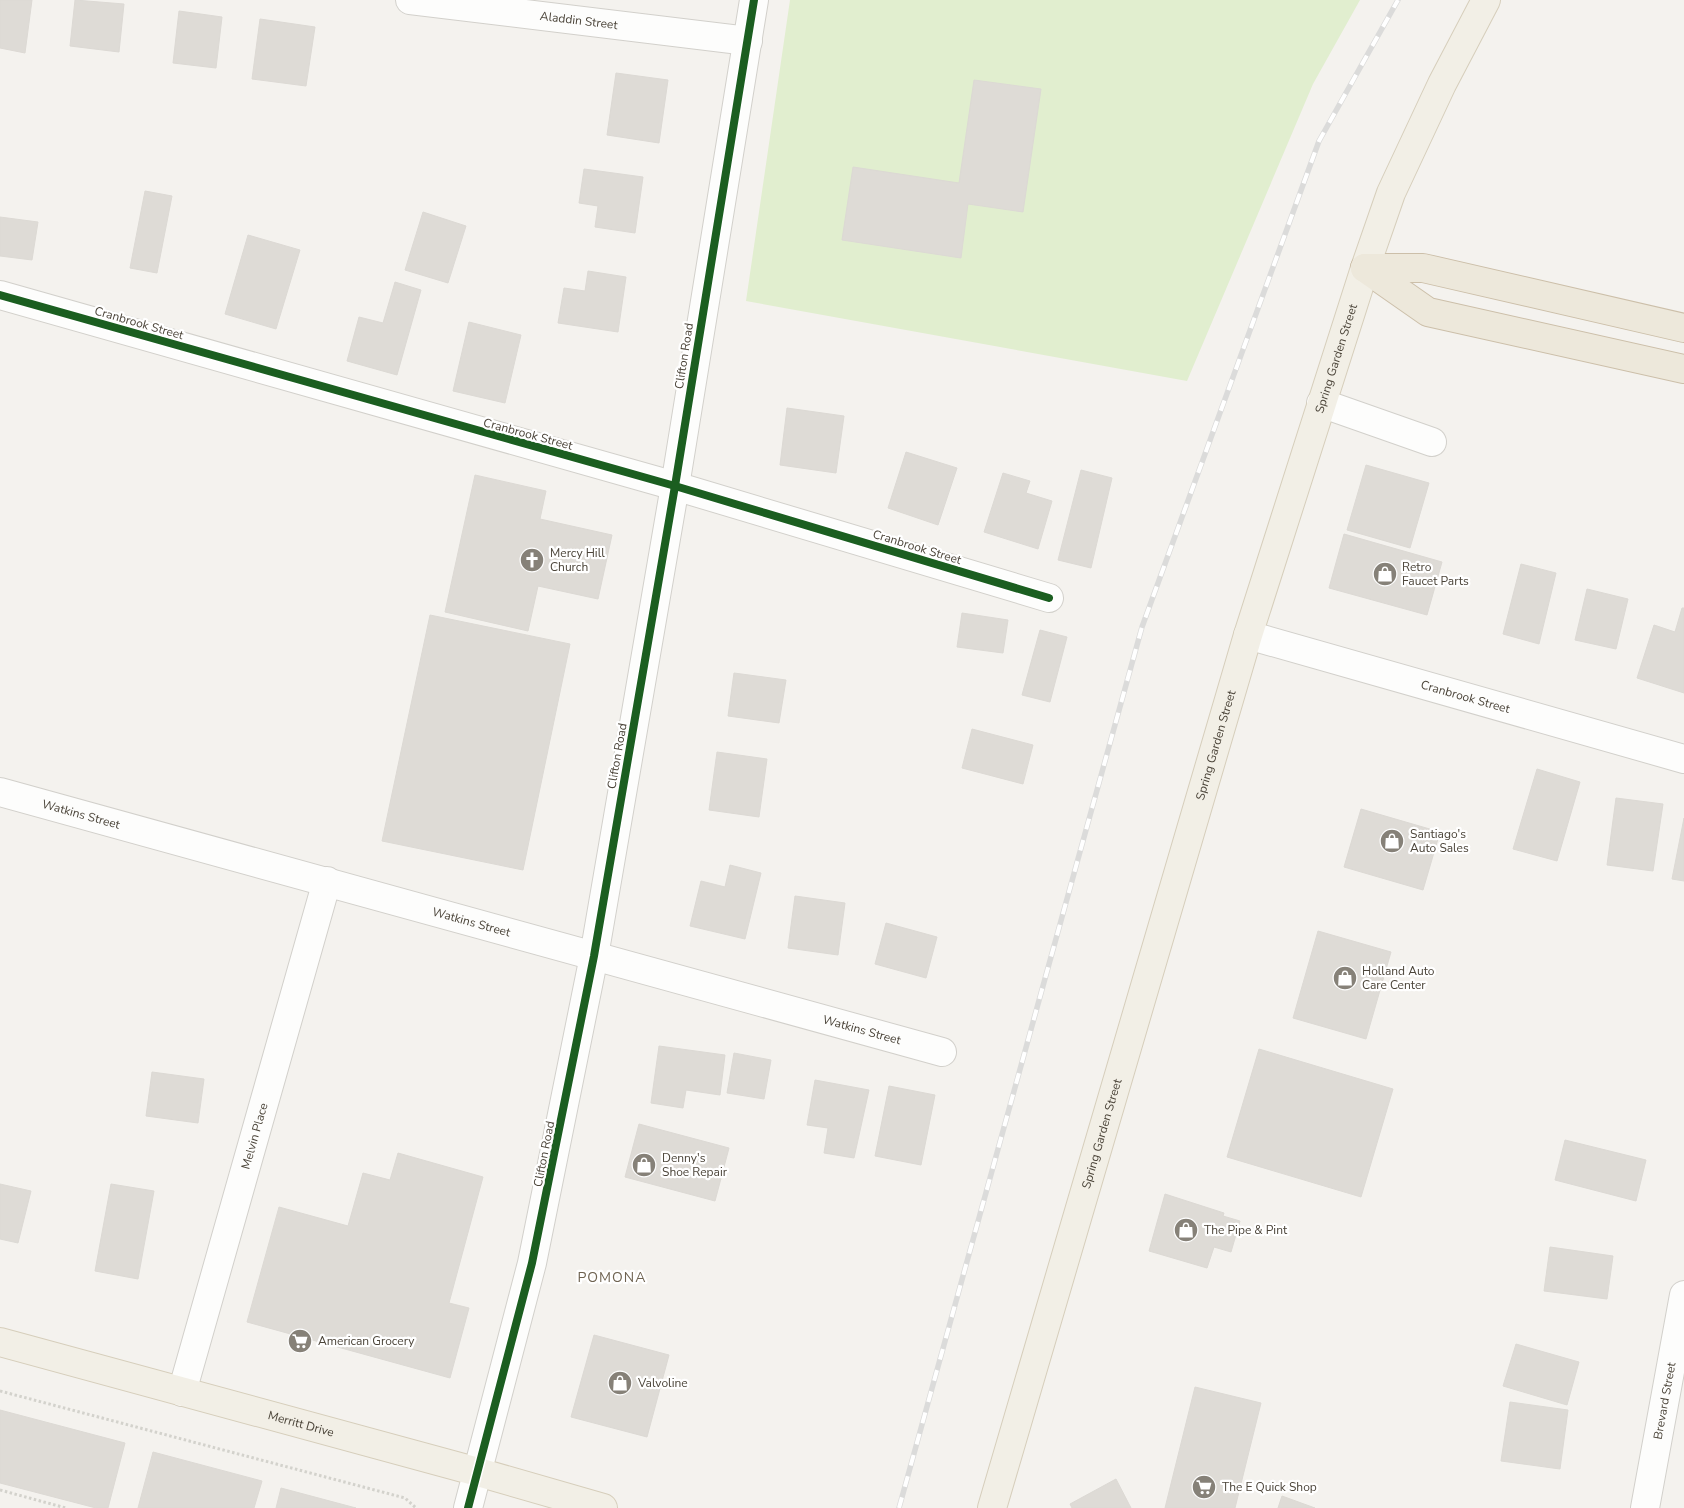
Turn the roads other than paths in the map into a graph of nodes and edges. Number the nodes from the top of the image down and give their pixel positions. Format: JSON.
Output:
{"nodes":[{"id":1,"x":410,"y":0,"type":"edge"},
{"id":2,"x":754,"y":0,"type":"edge"},
{"id":3,"x":1486,"y":0,"type":"edge"},
{"id":4,"x":748,"y":41,"type":"junction"},
{"id":5,"x":1364,"y":268,"type":"junction"},
{"id":6,"x":0,"y":295,"type":"edge"},
{"id":7,"x":1684,"y":328,"type":"edge"},
{"id":8,"x":1684,"y":369,"type":"edge"},
{"id":9,"x":1320,"y":403,"type":"junction"},
{"id":10,"x":1432,"y":442,"type":"dead end"},
{"id":11,"x":674,"y":486,"type":"junction"},
{"id":12,"x":1049,"y":598,"type":"dead end"},
{"id":13,"x":1248,"y":635,"type":"junction"},
{"id":14,"x":1684,"y":759,"type":"edge"},
{"id":15,"x":0,"y":792,"type":"edge"},
{"id":16,"x":327,"y":881,"type":"junction"},
{"id":17,"x":594,"y":956,"type":"junction"},
{"id":18,"x":942,"y":1052,"type":"dead end"},
{"id":19,"x":1684,"y":1295,"type":"edge"},
{"id":20,"x":0,"y":1342,"type":"edge"},
{"id":21,"x":182,"y":1392,"type":"junction"},
{"id":22,"x":478,"y":1472,"type":"junction"},
{"id":23,"x":468,"y":1508,"type":"edge"},
{"id":24,"x":603,"y":1508,"type":"edge"},
{"id":25,"x":992,"y":1508,"type":"edge"},
{"id":26,"x":1645,"y":1508,"type":"edge"}],
"edges":[{"from":1,"to":4,"type":"street","name":"Aladdin Street"},
{"from":2,"to":4,"type":"street","name":"Clifton Road"},
{"from":3,"to":5,"type":"main road","name":"Spring Garden Street"},
{"from":4,"to":11,"type":"street","name":"Clifton Road"},
{"from":5,"to":7,"type":"highway"},
{"from":5,"to":8,"type":"highway"},
{"from":5,"to":9,"type":"main road","name":"Spring Garden Street"},
{"from":6,"to":11,"type":"street","name":"Cranbrook Street"},
{"from":9,"to":10,"type":"street"},
{"from":9,"to":13,"type":"main road","name":"Spring Garden Street"},
{"from":11,"to":12,"type":"street","name":"Cranbrook Street"},
{"from":11,"to":17,"type":"street","name":"Clifton Road"},
{"from":13,"to":14,"type":"street","name":"Cranbrook Street"},
{"from":13,"to":25,"type":"main road","name":"Spring Garden Street"},
{"from":15,"to":16,"type":"street","name":"Watkins Street"},
{"from":16,"to":17,"type":"street","name":"Watkins Street"},
{"from":16,"to":21,"type":"street","name":"Melvin Place"},
{"from":17,"to":18,"type":"street","name":"Watkins Street"},
{"from":17,"to":22,"type":"street","name":"Clifton Road"},
{"from":19,"to":26,"type":"street","name":"Brevard Street"},
{"from":20,"to":21,"type":"main road","name":"Merritt Drive"},
{"from":21,"to":22,"type":"main road","name":"Merritt Drive"},
{"from":22,"to":23,"type":"street","name":"Clifton Road"},
{"from":22,"to":24,"type":"main road","name":"Merritt Drive"}]}
